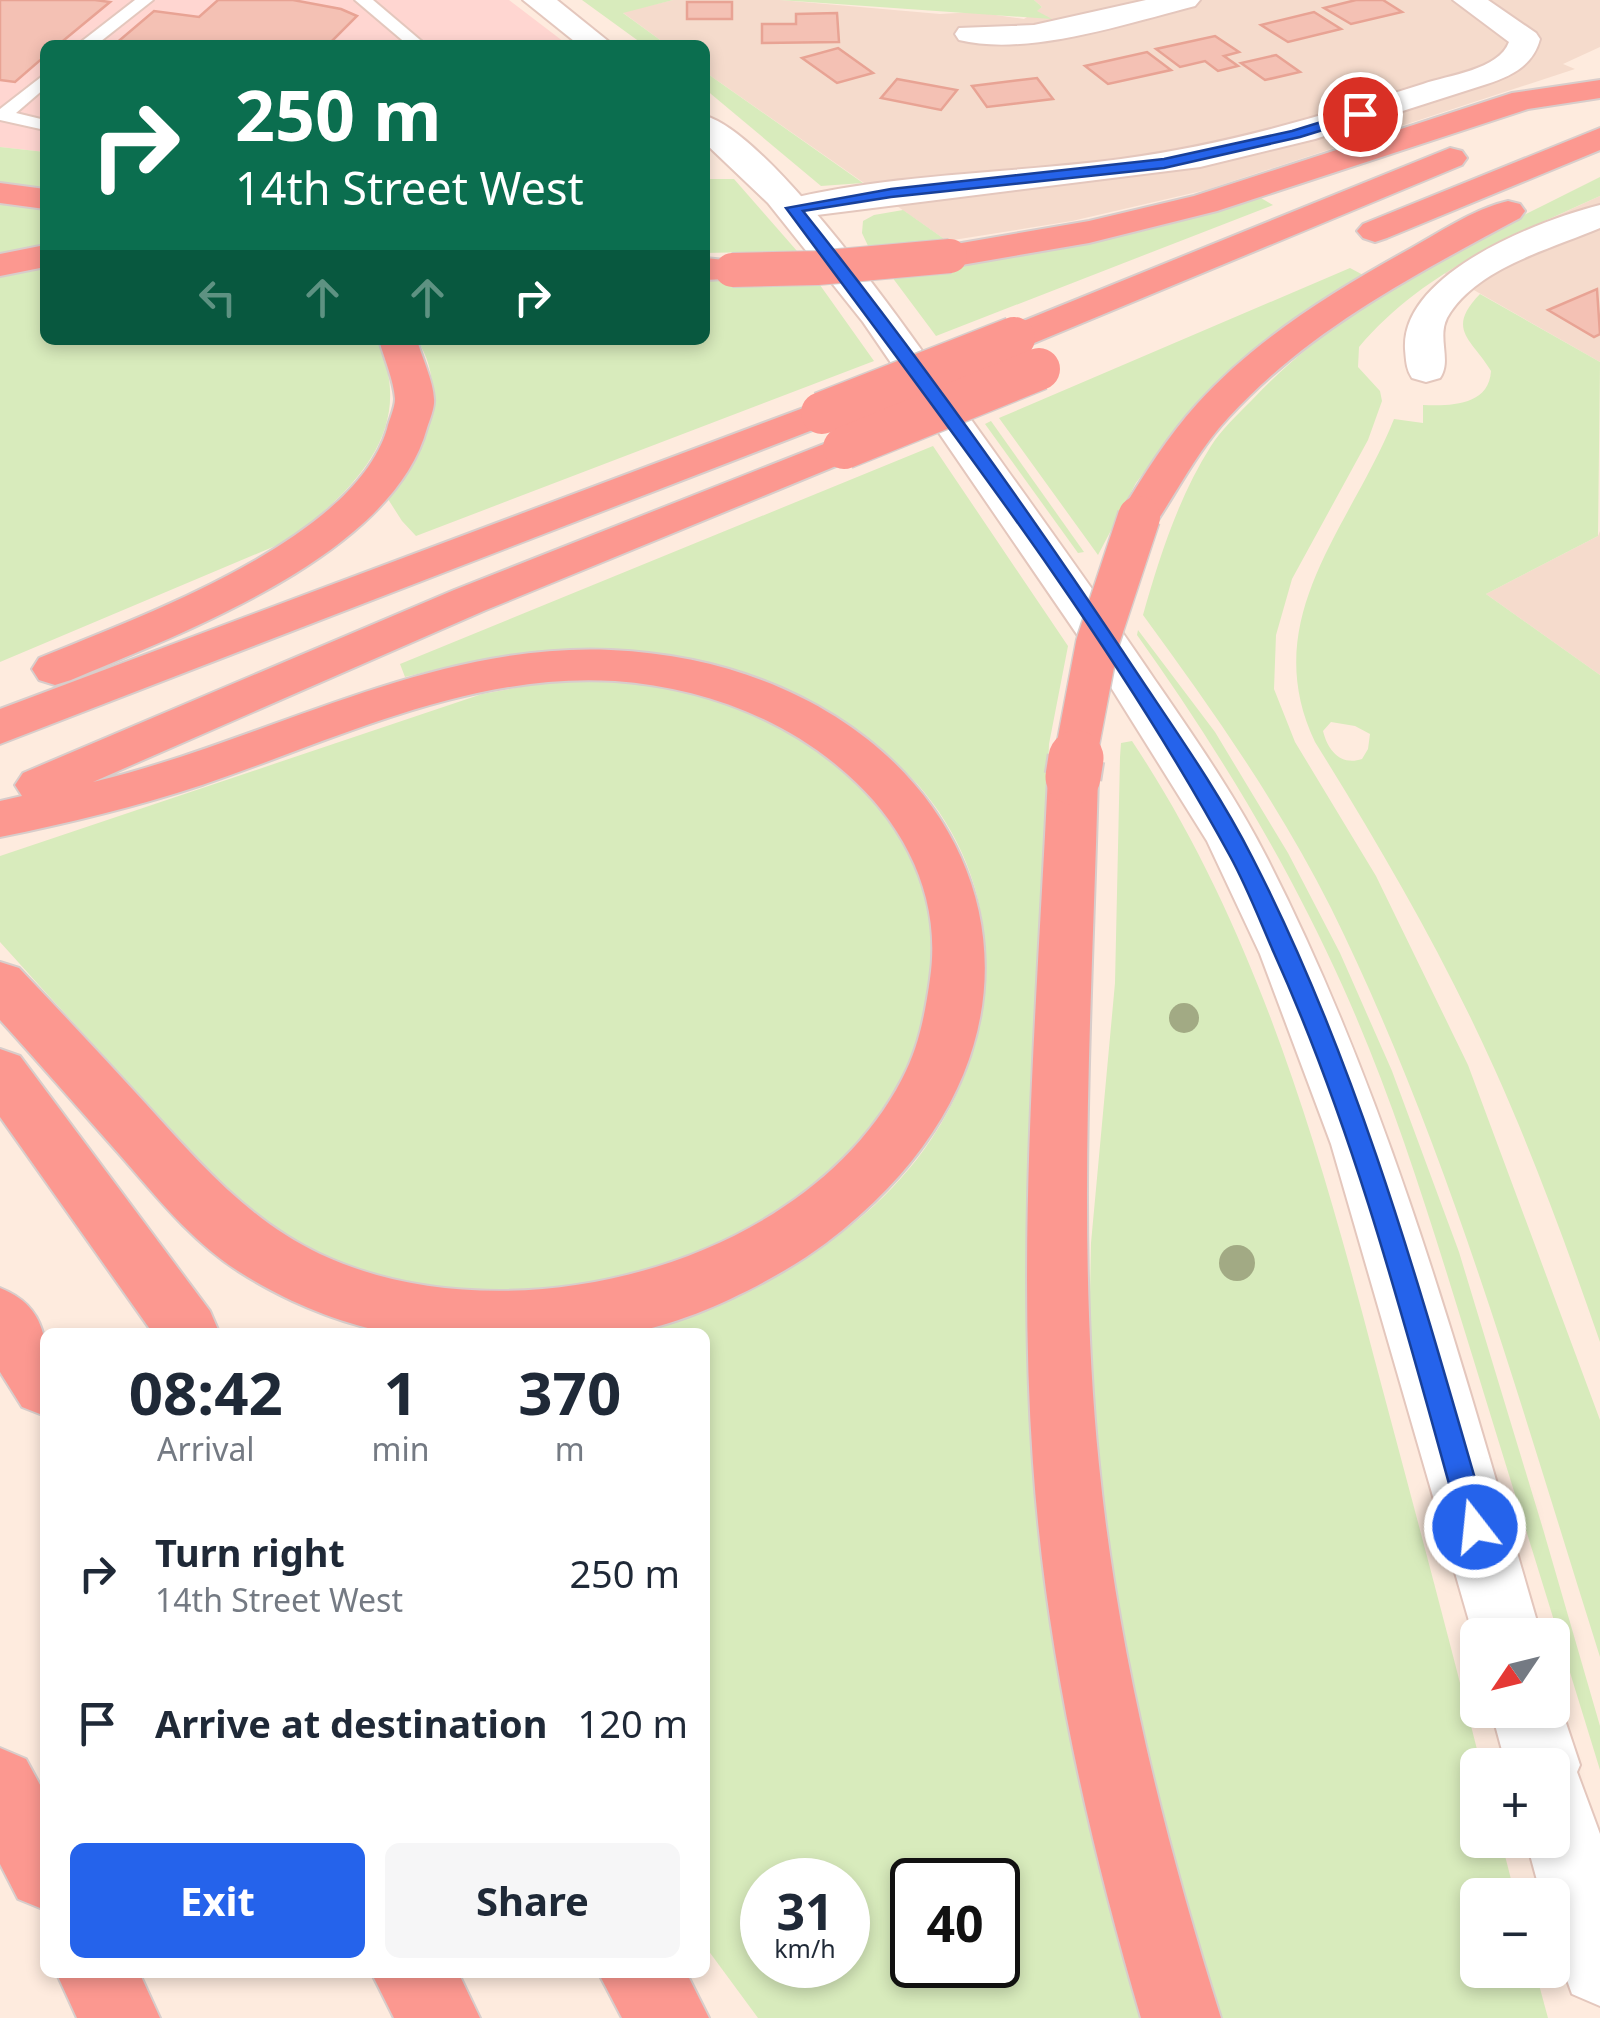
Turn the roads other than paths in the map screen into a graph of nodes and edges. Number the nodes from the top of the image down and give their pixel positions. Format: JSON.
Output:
{"nodes":[{"id":1,"x":145,"y":0,"type":"edge"},
{"id":2,"x":363,"y":0,"type":"edge"},
{"id":3,"x":538,"y":0,"type":"edge"},
{"id":4,"x":1186,"y":0,"type":"edge"},
{"id":5,"x":1468,"y":0,"type":"edge"},
{"id":6,"x":970,"y":34,"type":"dead end"},
{"id":7,"x":93,"y":40,"type":"edge"},
{"id":8,"x":408,"y":40,"type":"edge"},
{"id":9,"x":591,"y":40,"type":"edge"},
{"id":10,"x":40,"y":83,"type":"edge"},
{"id":11,"x":1600,"y":91,"type":"edge"},
{"id":12,"x":1,"y":115,"type":"edge"},
{"id":13,"x":40,"y":125,"type":"edge"},
{"id":14,"x":710,"y":131,"type":"edge"},
{"id":15,"x":1600,"y":138,"type":"edge"},
{"id":16,"x":1600,"y":157,"type":"edge"},
{"id":17,"x":0,"y":193,"type":"edge"},
{"id":18,"x":40,"y":198,"type":"edge"},
{"id":19,"x":793,"y":208,"type":"junction"},
{"id":20,"x":1600,"y":215,"type":"edge"},
{"id":21,"x":1334,"y":248,"type":"dead end"},
{"id":22,"x":40,"y":257,"type":"edge"},
{"id":23,"x":0,"y":264,"type":"edge"},
{"id":24,"x":719,"y":269,"type":"edge"},
{"id":25,"x":400,"y":345,"type":"edge"},
{"id":26,"x":1076,"y":354,"type":"dead end"},
{"id":27,"x":1426,"y":370,"type":"dead end"},
{"id":28,"x":0,"y":693,"type":"edge"},
{"id":29,"x":0,"y":727,"type":"edge"},
{"id":30,"x":69,"y":790,"type":"junction"},
{"id":31,"x":0,"y":801,"type":"edge"},
{"id":32,"x":0,"y":819,"type":"edge"},
{"id":33,"x":0,"y":983,"type":"edge"},
{"id":34,"x":0,"y":1072,"type":"edge"},
{"id":35,"x":0,"y":1317,"type":"edge"},
{"id":36,"x":185,"y":1328,"type":"edge"},
{"id":37,"x":40,"y":1378,"type":"edge"},
{"id":38,"x":1501,"y":1618,"type":"edge"},
{"id":39,"x":0,"y":1785,"type":"edge"},
{"id":40,"x":1569,"y":1858,"type":"edge"},
{"id":41,"x":40,"y":1862,"type":"edge"},
{"id":42,"x":1600,"y":1966,"type":"edge"},
{"id":43,"x":99,"y":1978,"type":"edge"},
{"id":44,"x":416,"y":1978,"type":"edge"},
{"id":45,"x":642,"y":1978,"type":"edge"},
{"id":46,"x":120,"y":2018,"type":"edge"},
{"id":47,"x":440,"y":2018,"type":"edge"},
{"id":48,"x":669,"y":2018,"type":"edge"},
{"id":49,"x":1181,"y":2018,"type":"edge"}],
"edges":[{"from":1,"to":7,"type":"lane"},
{"from":2,"to":8,"type":"lane"},
{"from":3,"to":9,"type":"street"},
{"from":4,"to":6,"type":"street"},
{"from":5,"to":19,"type":"street"},
{"from":10,"to":12,"type":"lane"},
{"from":11,"to":24,"type":"highway","bridge":true},
{"from":11,"to":29,"type":"highway","bridge":true},
{"from":12,"to":13,"type":"lane"},
{"from":14,"to":19,"type":"street"},
{"from":15,"to":21,"type":"highway"},
{"from":16,"to":49,"type":"highway","bridge":true},
{"from":17,"to":18,"type":"highway"},
{"from":19,"to":38,"type":"street"},
{"from":20,"to":27,"type":"street"},
{"from":22,"to":23,"type":"highway"},
{"from":25,"to":28,"type":"highway"},
{"from":26,"to":30,"type":"highway","bridge":true},
{"from":30,"to":31,"type":"highway"},
{"from":30,"to":32,"type":"highway"},
{"from":30,"to":33,"type":"highway"},
{"from":34,"to":36,"type":"highway"},
{"from":35,"to":37,"type":"highway"},
{"from":39,"to":41,"type":"highway"},
{"from":40,"to":42,"type":"street"},
{"from":43,"to":46,"type":"highway"},
{"from":44,"to":47,"type":"highway"},
{"from":45,"to":48,"type":"highway"}]}
